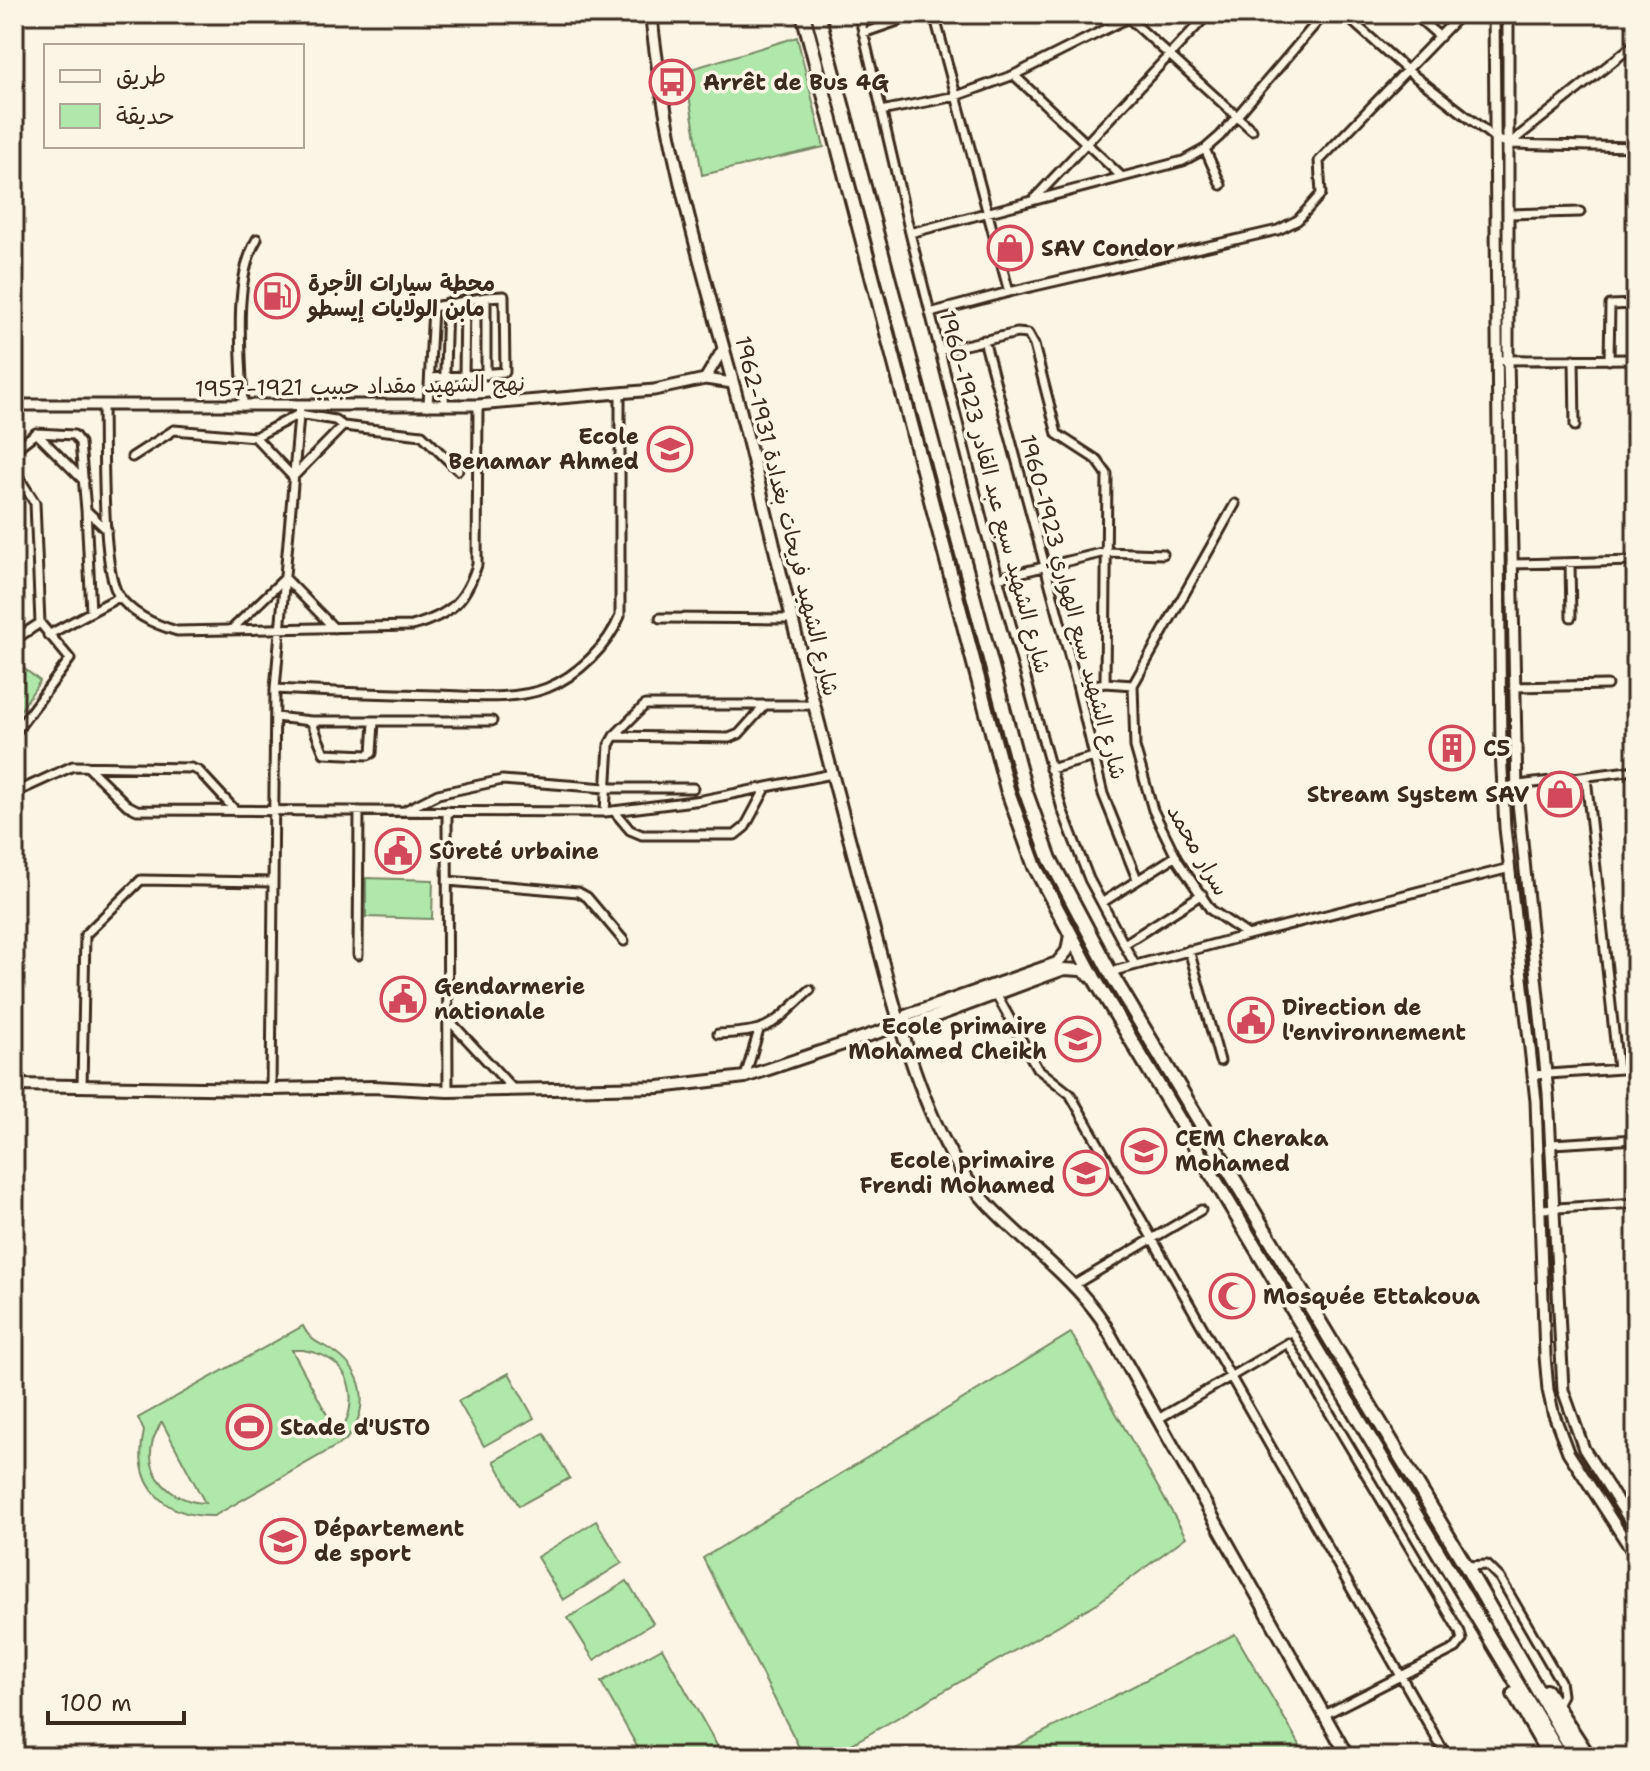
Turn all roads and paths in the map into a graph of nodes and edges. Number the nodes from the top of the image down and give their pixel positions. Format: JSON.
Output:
{"nodes":[{"id":1,"x":651,"y":14,"type":"edge"},
{"id":2,"x":803,"y":14,"type":"edge"},
{"id":3,"x":818,"y":14,"type":"edge"},
{"id":4,"x":859,"y":14,"type":"edge"},
{"id":5,"x":918,"y":14,"type":"edge"},
{"id":6,"x":934,"y":14,"type":"edge"},
{"id":7,"x":1208,"y":14,"type":"edge"},
{"id":8,"x":1324,"y":14,"type":"edge"},
{"id":9,"x":1344,"y":14,"type":"edge"},
{"id":10,"x":1414,"y":14,"type":"edge"},
{"id":11,"x":1461,"y":14,"type":"edge"},
{"id":12,"x":1494,"y":14,"type":"edge"},
{"id":13,"x":1508,"y":14,"type":"edge"},
{"id":14,"x":1126,"y":16,"type":"edge"},
{"id":15,"x":863,"y":33,"type":"junction"},
{"id":16,"x":1440,"y":37,"type":"junction"},
{"id":17,"x":1636,"y":43,"type":"edge"},
{"id":18,"x":1168,"y":55,"type":"junction"},
{"id":19,"x":1408,"y":71,"type":"junction"},
{"id":20,"x":1014,"y":75,"type":"junction"},
{"id":21,"x":956,"y":96,"type":"junction"},
{"id":22,"x":881,"y":111,"type":"junction"},
{"id":23,"x":1236,"y":118,"type":"junction"},
{"id":24,"x":1252,"y":130,"type":"dead end"},
{"id":25,"x":1496,"y":139,"type":"junction"},
{"id":26,"x":1086,"y":143,"type":"junction"},
{"id":27,"x":1509,"y":144,"type":"junction"},
{"id":28,"x":1636,"y":147,"type":"edge"},
{"id":29,"x":1205,"y":149,"type":"junction"},
{"id":30,"x":1122,"y":177,"type":"junction"},
{"id":31,"x":1221,"y":185,"type":"dead end"},
{"id":32,"x":1033,"y":200,"type":"junction"},
{"id":33,"x":987,"y":212,"type":"junction"},
{"id":34,"x":1580,"y":212,"type":"dead end"},
{"id":35,"x":1509,"y":214,"type":"junction"},
{"id":36,"x":910,"y":233,"type":"junction"},
{"id":37,"x":257,"y":239,"type":"dead end"},
{"id":38,"x":1009,"y":292,"type":"junction"},
{"id":39,"x":486,"y":297,"type":"junction"},
{"id":40,"x":465,"y":300,"type":"junction"},
{"id":41,"x":447,"y":303,"type":"junction"},
{"id":42,"x":1636,"y":304,"type":"edge"},
{"id":43,"x":930,"y":313,"type":"junction"},
{"id":44,"x":984,"y":340,"type":"junction"},
{"id":45,"x":723,"y":349,"type":"junction"},
{"id":46,"x":939,"y":351,"type":"junction"},
{"id":47,"x":1503,"y":359,"type":"junction"},
{"id":48,"x":1574,"y":359,"type":"junction"},
{"id":49,"x":1636,"y":359,"type":"edge"},
{"id":50,"x":1609,"y":360,"type":"junction"},
{"id":51,"x":486,"y":375,"type":"junction"},
{"id":52,"x":464,"y":376,"type":"junction"},
{"id":53,"x":446,"y":377,"type":"junction"},
{"id":54,"x":431,"y":378,"type":"junction"},
{"id":55,"x":705,"y":379,"type":"junction"},
{"id":56,"x":733,"y":383,"type":"junction"},
{"id":57,"x":620,"y":394,"type":"junction"},
{"id":58,"x":14,"y":405,"type":"edge"},
{"id":59,"x":444,"y":405,"type":"junction"},
{"id":60,"x":478,"y":405,"type":"junction"},
{"id":61,"x":243,"y":406,"type":"junction"},
{"id":62,"x":428,"y":406,"type":"junction"},
{"id":63,"x":103,"y":407,"type":"junction"},
{"id":64,"x":300,"y":410,"type":"junction"},
{"id":65,"x":343,"y":426,"type":"junction"},
{"id":66,"x":1575,"y":426,"type":"dead end"},
{"id":67,"x":36,"y":433,"type":"junction"},
{"id":68,"x":255,"y":437,"type":"junction"},
{"id":69,"x":14,"y":450,"type":"edge"},
{"id":70,"x":132,"y":457,"type":"dead end"},
{"id":71,"x":14,"y":470,"type":"edge"},
{"id":72,"x":458,"y":470,"type":"dead end"},
{"id":73,"x":293,"y":477,"type":"junction"},
{"id":74,"x":84,"y":481,"type":"junction"},
{"id":75,"x":1235,"y":504,"type":"dead end"},
{"id":76,"x":86,"y":510,"type":"junction"},
{"id":77,"x":107,"y":530,"type":"junction"},
{"id":78,"x":1105,"y":552,"type":"junction"},
{"id":79,"x":1163,"y":554,"type":"dead end"},
{"id":80,"x":1636,"y":561,"type":"edge"},
{"id":81,"x":1511,"y":564,"type":"junction"},
{"id":82,"x":1570,"y":564,"type":"junction"},
{"id":83,"x":1045,"y":565,"type":"junction"},
{"id":84,"x":285,"y":578,"type":"junction"},
{"id":85,"x":998,"y":578,"type":"junction"},
{"id":86,"x":119,"y":597,"type":"junction"},
{"id":87,"x":91,"y":612,"type":"junction"},
{"id":88,"x":1571,"y":617,"type":"dead end"},
{"id":89,"x":660,"y":618,"type":"dead end"},
{"id":90,"x":792,"y":619,"type":"junction"},
{"id":91,"x":40,"y":623,"type":"junction"},
{"id":92,"x":334,"y":628,"type":"junction"},
{"id":93,"x":281,"y":629,"type":"junction"},
{"id":94,"x":231,"y":630,"type":"junction"},
{"id":95,"x":48,"y":635,"type":"junction"},
{"id":96,"x":14,"y":640,"type":"edge"},
{"id":97,"x":1105,"y":683,"type":"junction"},
{"id":98,"x":1133,"y":685,"type":"junction"},
{"id":99,"x":1607,"y":685,"type":"dead end"},
{"id":100,"x":1514,"y":687,"type":"junction"},
{"id":101,"x":1078,"y":688,"type":"junction"},
{"id":102,"x":275,"y":689,"type":"junction"},
{"id":103,"x":765,"y":705,"type":"junction"},
{"id":104,"x":814,"y":705,"type":"junction"},
{"id":105,"x":275,"y":717,"type":"junction"},
{"id":106,"x":311,"y":721,"type":"junction"},
{"id":107,"x":492,"y":721,"type":"dead end"},
{"id":108,"x":374,"y":722,"type":"junction"},
{"id":109,"x":14,"y":734,"type":"edge"},
{"id":110,"x":614,"y":736,"type":"junction"},
{"id":111,"x":1094,"y":757,"type":"junction"},
{"id":112,"x":87,"y":766,"type":"junction"},
{"id":113,"x":1050,"y":769,"type":"junction"},
{"id":114,"x":1636,"y":770,"type":"edge"},
{"id":115,"x":832,"y":774,"type":"junction"},
{"id":116,"x":1586,"y":777,"type":"junction"},
{"id":117,"x":1516,"y":786,"type":"junction"},
{"id":118,"x":1503,"y":787,"type":"junction"},
{"id":119,"x":606,"y":788,"type":"junction"},
{"id":120,"x":693,"y":788,"type":"dead end"},
{"id":121,"x":766,"y":788,"type":"junction"},
{"id":122,"x":14,"y":793,"type":"edge"},
{"id":123,"x":235,"y":810,"type":"junction"},
{"id":124,"x":273,"y":810,"type":"junction"},
{"id":125,"x":359,"y":811,"type":"junction"},
{"id":126,"x":404,"y":811,"type":"junction"},
{"id":127,"x":447,"y":811,"type":"junction"},
{"id":128,"x":609,"y":811,"type":"junction"},
{"id":129,"x":1176,"y":856,"type":"junction"},
{"id":130,"x":1510,"y":868,"type":"junction"},
{"id":131,"x":1137,"y":879,"type":"junction"},
{"id":132,"x":448,"y":881,"type":"junction"},
{"id":133,"x":273,"y":882,"type":"junction"},
{"id":134,"x":1202,"y":894,"type":"junction"},
{"id":135,"x":1103,"y":902,"type":"junction"},
{"id":136,"x":1070,"y":935,"type":"junction"},
{"id":137,"x":1248,"y":935,"type":"junction"},
{"id":138,"x":624,"y":941,"type":"dead end"},
{"id":139,"x":1126,"y":943,"type":"junction"},
{"id":140,"x":1189,"y":950,"type":"junction"},
{"id":141,"x":358,"y":955,"type":"dead end"},
{"id":142,"x":1135,"y":965,"type":"junction"},
{"id":143,"x":1110,"y":972,"type":"junction"},
{"id":144,"x":1094,"y":978,"type":"junction"},
{"id":145,"x":994,"y":989,"type":"junction"},
{"id":146,"x":810,"y":990,"type":"dead end"},
{"id":147,"x":448,"y":1019,"type":"junction"},
{"id":148,"x":900,"y":1025,"type":"junction"},
{"id":149,"x":759,"y":1030,"type":"junction"},
{"id":150,"x":718,"y":1034,"type":"dead end"},
{"id":151,"x":1220,"y":1061,"type":"dead end"},
{"id":152,"x":1636,"y":1068,"type":"edge"},
{"id":153,"x":1618,"y":1069,"type":"junction"},
{"id":154,"x":1546,"y":1074,"type":"junction"},
{"id":155,"x":1534,"y":1075,"type":"junction"},
{"id":156,"x":745,"y":1077,"type":"junction"},
{"id":157,"x":14,"y":1085,"type":"edge"},
{"id":158,"x":82,"y":1086,"type":"junction"},
{"id":159,"x":271,"y":1089,"type":"junction"},
{"id":160,"x":448,"y":1091,"type":"junction"},
{"id":161,"x":514,"y":1091,"type":"junction"},
{"id":162,"x":1636,"y":1139,"type":"edge"},
{"id":163,"x":1552,"y":1144,"type":"junction"},
{"id":164,"x":1636,"y":1203,"type":"edge"},
{"id":165,"x":1554,"y":1208,"type":"junction"},
{"id":166,"x":1542,"y":1209,"type":"junction"},
{"id":167,"x":1201,"y":1210,"type":"dead end"},
{"id":168,"x":1152,"y":1239,"type":"junction"},
{"id":169,"x":1074,"y":1285,"type":"junction"},
{"id":170,"x":1231,"y":1377,"type":"junction"},
{"id":171,"x":1158,"y":1419,"type":"junction"},
{"id":172,"x":1636,"y":1530,"type":"edge"},
{"id":173,"x":1636,"y":1557,"type":"edge"},
{"id":174,"x":1466,"y":1566,"type":"junction"},
{"id":175,"x":1474,"y":1613,"type":"junction"},
{"id":176,"x":1516,"y":1654,"type":"junction"},
{"id":177,"x":1400,"y":1675,"type":"junction"},
{"id":178,"x":1556,"y":1706,"type":"junction"},
{"id":179,"x":1324,"y":1715,"type":"junction"},
{"id":180,"x":1348,"y":1757,"type":"edge"},
{"id":181,"x":1447,"y":1757,"type":"edge"},
{"id":182,"x":1550,"y":1757,"type":"edge"},
{"id":183,"x":1561,"y":1757,"type":"edge"},
{"id":184,"x":1576,"y":1757,"type":"edge"},
{"id":185,"x":1589,"y":1757,"type":"edge"}],
"edges":[{"from":1,"to":45,"type":"main road","name":"شارع الشهيد فريحات بغدادة 1931-1962"},
{"from":2,"to":136,"type":"highway"},
{"from":3,"to":143,"type":"highway"},
{"from":4,"to":15,"type":"street","name":"شارع الشهيد سبع عبد القادر 1923-1960"},
{"from":5,"to":15,"type":"street"},
{"from":6,"to":21,"type":"street"},
{"from":7,"to":18,"type":"street"},
{"from":8,"to":23,"type":"street"},
{"from":9,"to":19,"type":"street"},
{"from":10,"to":16,"type":"street"},
{"from":11,"to":16,"type":"street"},
{"from":12,"to":25,"type":"street"},
{"from":13,"to":27,"type":"street"},
{"from":14,"to":18,"type":"street"},
{"from":14,"to":20,"type":"street"},
{"from":15,"to":22,"type":"street","name":"شارع الشهيد سبع عبد القادر 1923-1960"},
{"from":16,"to":19,"type":"street"},
{"from":17,"to":27,"type":"street"},
{"from":18,"to":23,"type":"street"},
{"from":18,"to":26,"type":"street"},
{"from":19,"to":25,"type":"street"},
{"from":19,"to":38,"type":"street"},
{"from":20,"to":21,"type":"street"},
{"from":20,"to":26,"type":"street"},
{"from":21,"to":22,"type":"street"},
{"from":21,"to":33,"type":"street"},
{"from":22,"to":36,"type":"street","name":"شارع الشهيد سبع عبد القادر 1923-1960"},
{"from":23,"to":24,"type":"street"},
{"from":23,"to":29,"type":"street"},
{"from":25,"to":27,"type":"street"},
{"from":25,"to":47,"type":"street"},
{"from":26,"to":30,"type":"street"},
{"from":26,"to":32,"type":"street"},
{"from":27,"to":28,"type":"street"},
{"from":27,"to":35,"type":"street"},
{"from":29,"to":30,"type":"street"},
{"from":29,"to":31,"type":"street"},
{"from":30,"to":32,"type":"street"},
{"from":32,"to":33,"type":"street"},
{"from":33,"to":36,"type":"street"},
{"from":33,"to":38,"type":"street"},
{"from":34,"to":35,"type":"street"},
{"from":35,"to":47,"type":"street"},
{"from":36,"to":43,"type":"street","name":"شارع الشهيد سبع عبد القادر 1923-1960"},
{"from":37,"to":61,"type":"street"},
{"from":38,"to":43,"type":"street"},
{"from":39,"to":40,"type":"street"},
{"from":39,"to":51,"type":"street"},
{"from":39,"to":51,"type":"street"},
{"from":40,"to":41,"type":"street"},
{"from":40,"to":52,"type":"street"},
{"from":41,"to":53,"type":"street"},
{"from":41,"to":54,"type":"street"},
{"from":42,"to":50,"type":"street"},
{"from":43,"to":46,"type":"street","name":"شارع الشهيد سبع عبد القادر 1923-1960"},
{"from":44,"to":46,"type":"street"},
{"from":44,"to":78,"type":"street"},
{"from":44,"to":83,"type":"street","name":"شارع الشهيد سبع الهواري 1923-1960"},
{"from":45,"to":55,"type":"street"},
{"from":45,"to":56,"type":"main road","name":"شارع الشهيد فريحات بغدادة 1931-1962"},
{"from":46,"to":85,"type":"street","name":"شارع الشهيد سبع عبد القادر 1923-1960"},
{"from":47,"to":48,"type":"street"},
{"from":47,"to":81,"type":"street"},
{"from":47,"to":118,"type":"street"},
{"from":48,"to":50,"type":"street"},
{"from":48,"to":66,"type":"street"},
{"from":49,"to":50,"type":"street"},
{"from":51,"to":52,"type":"street"},
{"from":52,"to":53,"type":"street"},
{"from":53,"to":54,"type":"street"},
{"from":53,"to":59,"type":"street"},
{"from":54,"to":62,"type":"street"},
{"from":55,"to":56,"type":"street"},
{"from":55,"to":57,"type":"street","name":"نهج الشهيد مقداد حبيب 1921-1957"},
{"from":56,"to":90,"type":"main road","name":"شارع الشهيد فريحات بغدادة 1931-1962"},
{"from":57,"to":60,"type":"street","name":"نهج الشهيد مقداد حبيب 1921-1957"},
{"from":57,"to":102,"type":"street"},
{"from":58,"to":63,"type":"street","name":"نهج الشهيد مقداد حبيب 1921-1957"},
{"from":59,"to":60,"type":"street","name":"نهج الشهيد مقداد حبيب 1921-1957"},
{"from":59,"to":62,"type":"street","name":"نهج الشهيد مقداد حبيب 1921-1957"},
{"from":60,"to":92,"type":"street"},
{"from":61,"to":63,"type":"street","name":"نهج الشهيد مقداد حبيب 1921-1957"},
{"from":61,"to":64,"type":"street","name":"نهج الشهيد مقداد حبيب 1921-1957"},
{"from":62,"to":64,"type":"street","name":"نهج الشهيد مقداد حبيب 1921-1957"},
{"from":63,"to":77,"type":"street"},
{"from":64,"to":65,"type":"street"},
{"from":64,"to":68,"type":"street"},
{"from":64,"to":73,"type":"street"},
{"from":65,"to":72,"type":"street"},
{"from":65,"to":73,"type":"street"},
{"from":67,"to":69,"type":"street"},
{"from":67,"to":74,"type":"street"},
{"from":67,"to":74,"type":"street"},
{"from":68,"to":70,"type":"street"},
{"from":68,"to":73,"type":"street"},
{"from":71,"to":91,"type":"street"},
{"from":73,"to":84,"type":"street"},
{"from":74,"to":76,"type":"street"},
{"from":75,"to":98,"type":"street"},
{"from":76,"to":77,"type":"street"},
{"from":76,"to":87,"type":"street"},
{"from":77,"to":86,"type":"street"},
{"from":78,"to":79,"type":"street"},
{"from":78,"to":83,"type":"street"},
{"from":78,"to":97,"type":"street"},
{"from":80,"to":82,"type":"street"},
{"from":81,"to":82,"type":"street"},
{"from":81,"to":100,"type":"street"},
{"from":82,"to":88,"type":"street"},
{"from":83,"to":85,"type":"street"},
{"from":83,"to":101,"type":"street","name":"شارع الشهيد سبع الهواري 1923-1960"},
{"from":84,"to":92,"type":"street"},
{"from":84,"to":93,"type":"street"},
{"from":84,"to":94,"type":"street"},
{"from":85,"to":113,"type":"street","name":"شارع الشهيد سبع عبد القادر 1923-1960"},
{"from":86,"to":87,"type":"street"},
{"from":86,"to":94,"type":"street"},
{"from":87,"to":95,"type":"street"},
{"from":89,"to":90,"type":"street"},
{"from":90,"to":104,"type":"main road","name":"شارع الشهيد فريحات بغدادة 1931-1962"},
{"from":91,"to":95,"type":"street"},
{"from":91,"to":96,"type":"street"},
{"from":92,"to":93,"type":"street"},
{"from":93,"to":94,"type":"street"},
{"from":93,"to":102,"type":"street"},
{"from":95,"to":109,"type":"street"},
{"from":97,"to":98,"type":"street"},
{"from":97,"to":101,"type":"street"},
{"from":98,"to":129,"type":"street","name":"سرار محمد"},
{"from":99,"to":100,"type":"street"},
{"from":100,"to":117,"type":"street"},
{"from":101,"to":111,"type":"street","name":"شارع الشهيد سبع الهواري 1923-1960"},
{"from":102,"to":105,"type":"street"},
{"from":103,"to":104,"type":"street"},
{"from":103,"to":110,"type":"street"},
{"from":103,"to":110,"type":"street"},
{"from":104,"to":115,"type":"main road","name":"شارع الشهيد فريحات بغدادة 1931-1962"},
{"from":105,"to":106,"type":"street"},
{"from":105,"to":124,"type":"street"},
{"from":106,"to":108,"type":"street"},
{"from":106,"to":108,"type":"street"},
{"from":107,"to":108,"type":"street"},
{"from":110,"to":119,"type":"street"},
{"from":111,"to":113,"type":"street"},
{"from":111,"to":131,"type":"street","name":"شارع الشهيد سبع الهواري 1923-1960"},
{"from":112,"to":122,"type":"street"},
{"from":112,"to":123,"type":"street"},
{"from":112,"to":123,"type":"street"},
{"from":113,"to":135,"type":"street","name":"شارع الشهيد سبع عبد القادر 1923-1960"},
{"from":114,"to":116,"type":"street"},
{"from":115,"to":121,"type":"street"},
{"from":115,"to":148,"type":"main road","name":"شارع الشهيد فريحات بغدادة 1931-1962"},
{"from":116,"to":117,"type":"street"},
{"from":116,"to":153,"type":"street"},
{"from":117,"to":118,"type":"street"},
{"from":117,"to":154,"type":"street"},
{"from":118,"to":130,"type":"street"},
{"from":119,"to":120,"type":"street"},
{"from":119,"to":126,"type":"street"},
{"from":119,"to":128,"type":"street"},
{"from":121,"to":128,"type":"street"},
{"from":121,"to":128,"type":"street"},
{"from":123,"to":124,"type":"street"},
{"from":124,"to":125,"type":"street"},
{"from":124,"to":133,"type":"street"},
{"from":125,"to":126,"type":"street"},
{"from":125,"to":141,"type":"street"},
{"from":126,"to":127,"type":"street"},
{"from":127,"to":128,"type":"street"},
{"from":127,"to":132,"type":"street"},
{"from":129,"to":131,"type":"street"},
{"from":129,"to":134,"type":"street","name":"سرار محمد"},
{"from":130,"to":137,"type":"street"},
{"from":130,"to":155,"type":"street"},
{"from":131,"to":135,"type":"street"},
{"from":132,"to":138,"type":"street"},
{"from":132,"to":147,"type":"street"},
{"from":133,"to":158,"type":"street"},
{"from":133,"to":159,"type":"street"},
{"from":134,"to":137,"type":"street","name":"سرار محمد"},
{"from":134,"to":139,"type":"street"},
{"from":135,"to":139,"type":"street","name":"شارع الشهيد سبع عبد القادر 1923-1960"},
{"from":136,"to":144,"type":"highway"},
{"from":136,"to":145,"type":"main road"},
{"from":137,"to":140,"type":"street"},
{"from":139,"to":142,"type":"street","name":"شارع الشهيد سبع عبد القادر 1923-1960"},
{"from":140,"to":142,"type":"street"},
{"from":140,"to":151,"type":"street"},
{"from":142,"to":143,"type":"street"},
{"from":143,"to":174,"type":"highway"},
{"from":144,"to":145,"type":"main road"},
{"from":144,"to":175,"type":"highway"},
{"from":145,"to":148,"type":"main road"},
{"from":145,"to":168,"type":"street"},
{"from":146,"to":149,"type":"street"},
{"from":147,"to":160,"type":"street"},
{"from":147,"to":161,"type":"street"},
{"from":148,"to":156,"type":"main road"},
{"from":148,"to":169,"type":"main road","name":"شارع الشهيد فريحات بغدادة 1931-1962"},
{"from":149,"to":150,"type":"street"},
{"from":149,"to":156,"type":"street"},
{"from":152,"to":153,"type":"street"},
{"from":153,"to":154,"type":"street"},
{"from":154,"to":155,"type":"street"},
{"from":154,"to":163,"type":"street"},
{"from":155,"to":166,"type":"street"},
{"from":156,"to":161,"type":"main road"},
{"from":157,"to":158,"type":"main road"},
{"from":158,"to":159,"type":"main road"},
{"from":159,"to":160,"type":"main road"},
{"from":160,"to":161,"type":"main road"},
{"from":162,"to":163,"type":"street"},
{"from":163,"to":165,"type":"street"},
{"from":164,"to":165,"type":"street"},
{"from":165,"to":166,"type":"street"},
{"from":165,"to":172,"type":"street"},
{"from":166,"to":173,"type":"street"},
{"from":167,"to":168,"type":"street"},
{"from":168,"to":169,"type":"street"},
{"from":168,"to":170,"type":"street"},
{"from":169,"to":171,"type":"main road","name":"شارع الشهيد فريحات بغدادة 1931-1962"},
{"from":170,"to":171,"type":"street"},
{"from":170,"to":177,"type":"street"},
{"from":170,"to":177,"type":"street"},
{"from":171,"to":179,"type":"main road","name":"شارع الشهيد فريحات بغدادة 1931-1962"},
{"from":174,"to":176,"type":"highway"},
{"from":174,"to":178,"type":"street"},
{"from":175,"to":182,"type":"highway"},
{"from":175,"to":183,"type":"highway"},
{"from":176,"to":178,"type":"highway"},
{"from":176,"to":184,"type":"highway"},
{"from":177,"to":179,"type":"street"},
{"from":177,"to":181,"type":"street"},
{"from":178,"to":185,"type":"highway"},
{"from":179,"to":180,"type":"main road","name":"شارع الشهيد فريحات بغدادة 1931-1962"}]}
